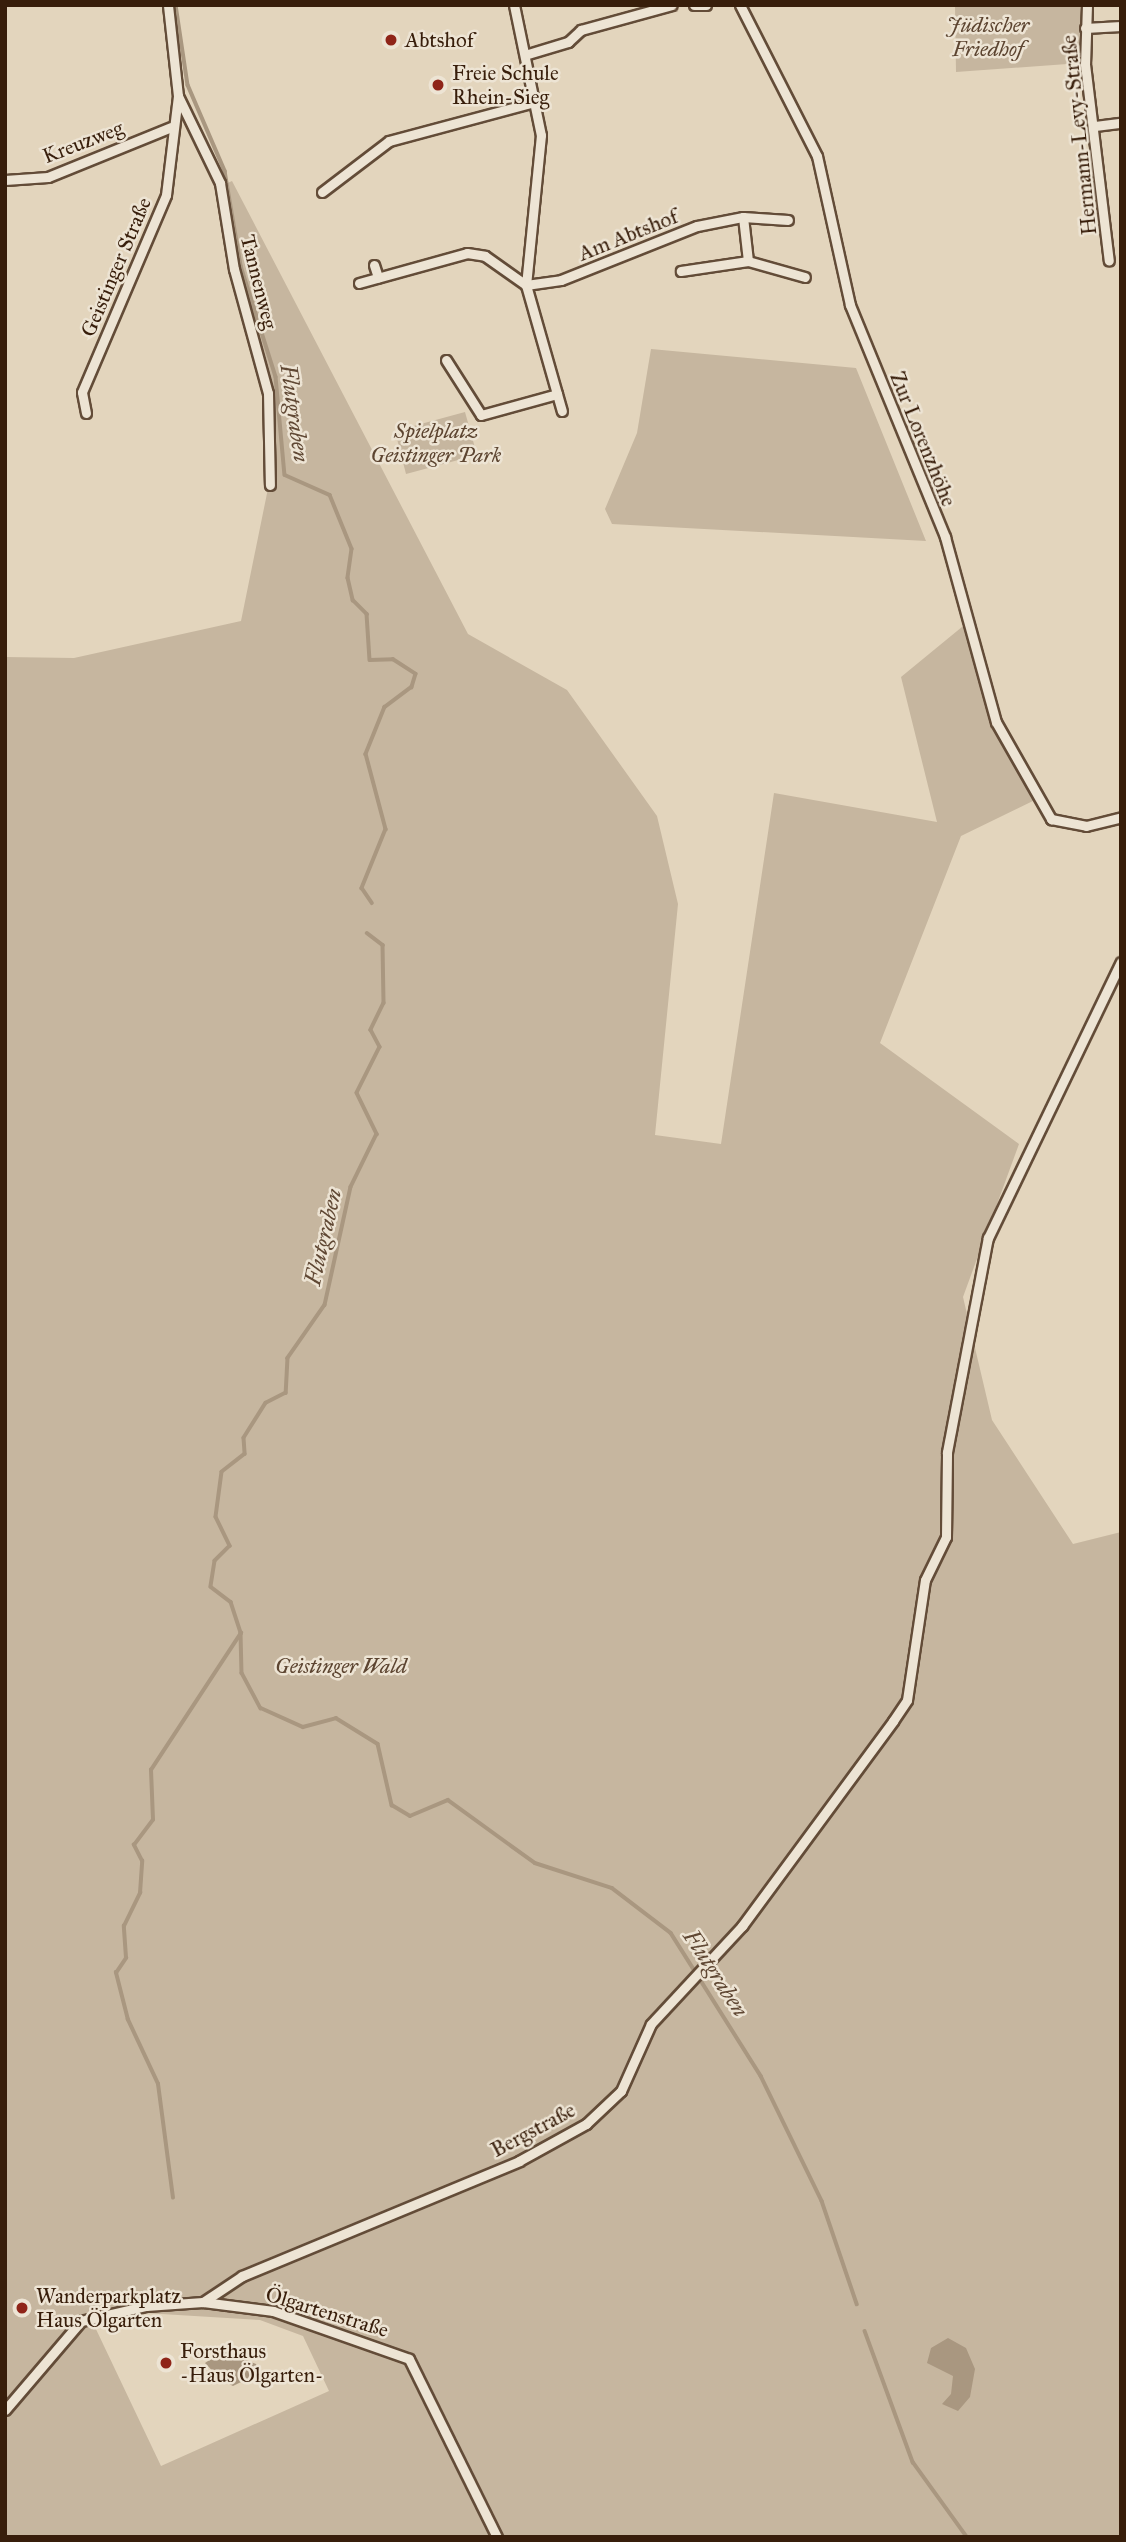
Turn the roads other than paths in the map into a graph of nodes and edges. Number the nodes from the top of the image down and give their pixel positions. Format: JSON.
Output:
{"nodes":[{"id":1,"x":168,"y":5,"type":"edge"},
{"id":2,"x":514,"y":5,"type":"edge"},
{"id":3,"x":672,"y":5,"type":"edge"},
{"id":4,"x":694,"y":5,"type":"edge"},
{"id":5,"x":706,"y":5,"type":"edge"},
{"id":6,"x":740,"y":5,"type":"edge"},
{"id":7,"x":1087,"y":5,"type":"edge"},
{"id":8,"x":1121,"y":26,"type":"edge"},
{"id":9,"x":1085,"y":29,"type":"junction"},
{"id":10,"x":528,"y":54,"type":"junction"},
{"id":11,"x":178,"y":96,"type":"junction"},
{"id":12,"x":538,"y":101,"type":"junction"},
{"id":13,"x":1121,"y":123,"type":"edge"},
{"id":14,"x":1095,"y":126,"type":"junction"},
{"id":15,"x":171,"y":127,"type":"junction"},
{"id":16,"x":5,"y":180,"type":"edge"},
{"id":17,"x":322,"y":192,"type":"dead end"},
{"id":18,"x":743,"y":218,"type":"junction"},
{"id":19,"x":788,"y":220,"type":"dead end"},
{"id":20,"x":748,"y":261,"type":"junction"},
{"id":21,"x":1109,"y":261,"type":"dead end"},
{"id":22,"x":374,"y":265,"type":"dead end"},
{"id":23,"x":681,"y":271,"type":"dead end"},
{"id":24,"x":377,"y":277,"type":"junction"},
{"id":25,"x":805,"y":277,"type":"dead end"},
{"id":26,"x":359,"y":283,"type":"dead end"},
{"id":27,"x":526,"y":285,"type":"junction"},
{"id":28,"x":446,"y":360,"type":"dead end"},
{"id":29,"x":557,"y":394,"type":"junction"},
{"id":30,"x":562,"y":411,"type":"dead end"},
{"id":31,"x":86,"y":414,"type":"dead end"},
{"id":32,"x":270,"y":485,"type":"dead end"},
{"id":33,"x":1121,"y":817,"type":"edge"},
{"id":34,"x":1121,"y":962,"type":"edge"},
{"id":35,"x":203,"y":2301,"type":"junction"},
{"id":36,"x":5,"y":2410,"type":"edge"},
{"id":37,"x":498,"y":2537,"type":"edge"}],
"edges":[{"from":1,"to":11,"type":"street","name":"Geistinger Straße"},
{"from":2,"to":10,"type":"street"},
{"from":3,"to":10,"type":"street"},
{"from":4,"to":5,"type":"street"},
{"from":6,"to":33,"type":"street","name":"Zur Lorenzhöhe"},
{"from":7,"to":9,"type":"street","name":"Hermann-Levy-Straße"},
{"from":8,"to":9,"type":"street"},
{"from":9,"to":14,"type":"street","name":"Hermann-Levy-Straße"},
{"from":10,"to":12,"type":"street"},
{"from":11,"to":15,"type":"street","name":"Geistinger Straße"},
{"from":11,"to":32,"type":"street","name":"Tannenweg"},
{"from":12,"to":17,"type":"street"},
{"from":12,"to":27,"type":"street"},
{"from":13,"to":14,"type":"street"},
{"from":14,"to":21,"type":"street","name":"Hermann-Levy-Straße"},
{"from":15,"to":16,"type":"street","name":"Kreuzweg"},
{"from":15,"to":31,"type":"street","name":"Geistinger Straße"},
{"from":18,"to":19,"type":"street","name":"Am Abtshof"},
{"from":18,"to":20,"type":"street"},
{"from":18,"to":27,"type":"street","name":"Am Abtshof"},
{"from":20,"to":23,"type":"street"},
{"from":20,"to":25,"type":"street"},
{"from":22,"to":24,"type":"street"},
{"from":24,"to":26,"type":"street"},
{"from":24,"to":27,"type":"street"},
{"from":27,"to":29,"type":"street"},
{"from":28,"to":29,"type":"street"},
{"from":29,"to":30,"type":"street"},
{"from":34,"to":35,"type":"street","name":"Bergstraße"},
{"from":35,"to":36,"type":"street"},
{"from":35,"to":37,"type":"street","name":"Ölgartenstraße"}]}
